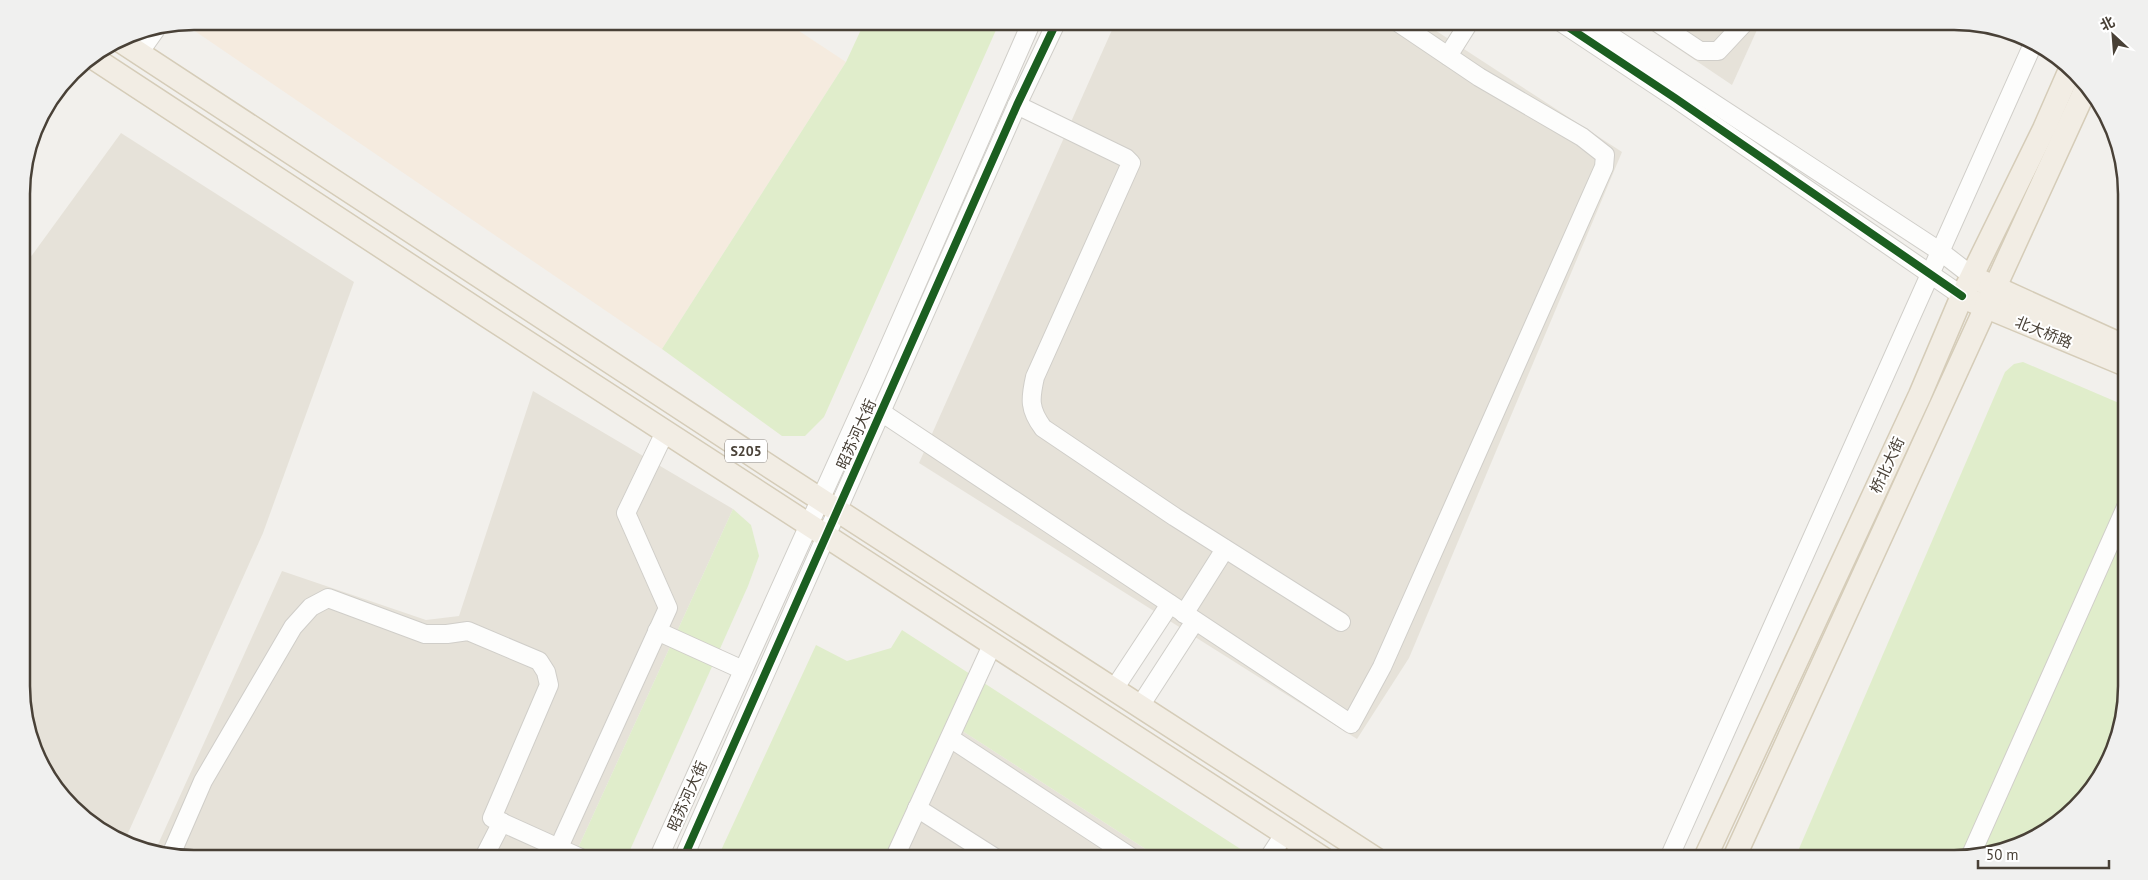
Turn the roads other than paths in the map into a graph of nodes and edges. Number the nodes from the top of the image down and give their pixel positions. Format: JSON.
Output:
{"nodes":[{"id":1,"x":1028,"y":30,"type":"edge"},
{"id":2,"x":1053,"y":30,"type":"edge"},
{"id":3,"x":1409,"y":30,"type":"edge"},
{"id":4,"x":1464,"y":30,"type":"edge"},
{"id":5,"x":1573,"y":30,"type":"edge"},
{"id":6,"x":1602,"y":30,"type":"edge"},
{"id":7,"x":1668,"y":30,"type":"edge"},
{"id":8,"x":1738,"y":30,"type":"edge"},
{"id":9,"x":151,"y":36,"type":"edge"},
{"id":10,"x":126,"y":45,"type":"edge"},
{"id":11,"x":2031,"y":49,"type":"edge"},
{"id":12,"x":139,"y":53,"type":"junction"},
{"id":13,"x":1448,"y":56,"type":"junction"},
{"id":14,"x":99,"y":61,"type":"edge"},
{"id":15,"x":2067,"y":76,"type":"edge"},
{"id":16,"x":2084,"y":94,"type":"edge"},
{"id":17,"x":1017,"y":105,"type":"junction"},
{"id":18,"x":1941,"y":252,"type":"junction"},
{"id":19,"x":1931,"y":274,"type":"junction"},
{"id":20,"x":1967,"y":286,"type":"junction"},
{"id":21,"x":1995,"y":288,"type":"junction"},
{"id":22,"x":1986,"y":308,"type":"junction"},
{"id":23,"x":2118,"y":343,"type":"edge"},
{"id":24,"x":2118,"y":362,"type":"edge"},
{"id":25,"x":881,"y":412,"type":"junction"},
{"id":26,"x":665,"y":432,"type":"junction"},
{"id":27,"x":829,"y":505,"type":"junction"},
{"id":28,"x":2118,"y":525,"type":"edge"},
{"id":29,"x":817,"y":530,"type":"junction"},
{"id":30,"x":1225,"y":548,"type":"junction"},
{"id":31,"x":1183,"y":613,"type":"junction"},
{"id":32,"x":1341,"y":622,"type":"dead end"},
{"id":33,"x":657,"y":631,"type":"junction"},
{"id":34,"x":993,"y":644,"type":"junction"},
{"id":35,"x":743,"y":670,"type":"junction"},
{"id":36,"x":1114,"y":689,"type":"junction"},
{"id":37,"x":1140,"y":706,"type":"junction"},
{"id":38,"x":950,"y":738,"type":"junction"},
{"id":39,"x":917,"y":808,"type":"junction"},
{"id":40,"x":502,"y":822,"type":"junction"},
{"id":41,"x":1285,"y":833,"type":"junction"},
{"id":42,"x":174,"y":849,"type":"edge"},
{"id":43,"x":1974,"y":849,"type":"edge"},
{"id":44,"x":488,"y":850,"type":"edge"},
{"id":45,"x":551,"y":850,"type":"edge"},
{"id":46,"x":557,"y":850,"type":"edge"},
{"id":47,"x":662,"y":850,"type":"edge"},
{"id":48,"x":687,"y":850,"type":"edge"},
{"id":49,"x":898,"y":850,"type":"edge"},
{"id":50,"x":983,"y":850,"type":"edge"},
{"id":51,"x":1122,"y":850,"type":"edge"},
{"id":52,"x":1273,"y":850,"type":"edge"},
{"id":53,"x":1300,"y":850,"type":"edge"},
{"id":54,"x":1364,"y":850,"type":"edge"},
{"id":55,"x":1673,"y":850,"type":"edge"},
{"id":56,"x":1709,"y":850,"type":"edge"},
{"id":57,"x":1738,"y":850,"type":"edge"}],
"edges":[{"from":1,"to":27,"type":"street","name":"昭苏河大街"},
{"from":2,"to":17,"type":"street","name":"昭苏河大街"},
{"from":3,"to":13,"type":"street"},
{"from":4,"to":13,"type":"street"},
{"from":5,"to":19,"type":"street"},
{"from":6,"to":18,"type":"street"},
{"from":7,"to":8,"type":"street"},
{"from":9,"to":12,"type":"street"},
{"from":10,"to":12,"type":"main road","number":"S205"},
{"from":11,"to":18,"type":"street"},
{"from":12,"to":27,"type":"main road","number":"S205"},
{"from":13,"to":31,"type":"street"},
{"from":14,"to":26,"type":"main road","number":"S205"},
{"from":15,"to":20,"type":"main road","name":"桥北大街"},
{"from":16,"to":21,"type":"main road","name":"桥北大街"},
{"from":17,"to":25,"type":"street","name":"昭苏河大街"},
{"from":17,"to":30,"type":"street"},
{"from":18,"to":19,"type":"street"},
{"from":18,"to":20,"type":"street"},
{"from":19,"to":20,"type":"street"},
{"from":19,"to":55,"type":"street"},
{"from":20,"to":21,"type":"main road","name":"北大桥路"},
{"from":20,"to":22,"type":"main road","name":"北大桥路"},
{"from":20,"to":56,"type":"main road","name":"桥北大街"},
{"from":21,"to":22,"type":"main road","name":"桥北大街"},
{"from":21,"to":23,"type":"main road","name":"北大桥路"},
{"from":22,"to":24,"type":"main road","name":"北大桥路"},
{"from":22,"to":57,"type":"main road","name":"桥北大街"},
{"from":25,"to":27,"type":"street","name":"昭苏河大街"},
{"from":25,"to":31,"type":"street"},
{"from":26,"to":29,"type":"main road","number":"S205"},
{"from":26,"to":33,"type":"street"},
{"from":27,"to":29,"type":"street","name":"昭苏河大街"},
{"from":27,"to":36,"type":"main road","number":"S205"},
{"from":28,"to":43,"type":"street"},
{"from":29,"to":34,"type":"main road","number":"S205"},
{"from":29,"to":35,"type":"street","name":"昭苏河大街"},
{"from":29,"to":48,"type":"street","name":"昭苏河大街"},
{"from":30,"to":31,"type":"street"},
{"from":30,"to":32,"type":"street"},
{"from":31,"to":36,"type":"street"},
{"from":31,"to":37,"type":"street"},
{"from":33,"to":35,"type":"street"},
{"from":33,"to":46,"type":"street"},
{"from":34,"to":38,"type":"street"},
{"from":34,"to":41,"type":"main road","number":"S205"},
{"from":35,"to":47,"type":"street","name":"昭苏河大街"},
{"from":36,"to":37,"type":"main road","number":"S205"},
{"from":37,"to":54,"type":"main road","number":"S205"},
{"from":38,"to":39,"type":"street"},
{"from":38,"to":51,"type":"street"},
{"from":39,"to":49,"type":"street"},
{"from":39,"to":50,"type":"street"},
{"from":40,"to":42,"type":"street"},
{"from":40,"to":44,"type":"street"},
{"from":40,"to":45,"type":"street"},
{"from":41,"to":52,"type":"street"},
{"from":41,"to":53,"type":"main road","number":"S205"}]}
